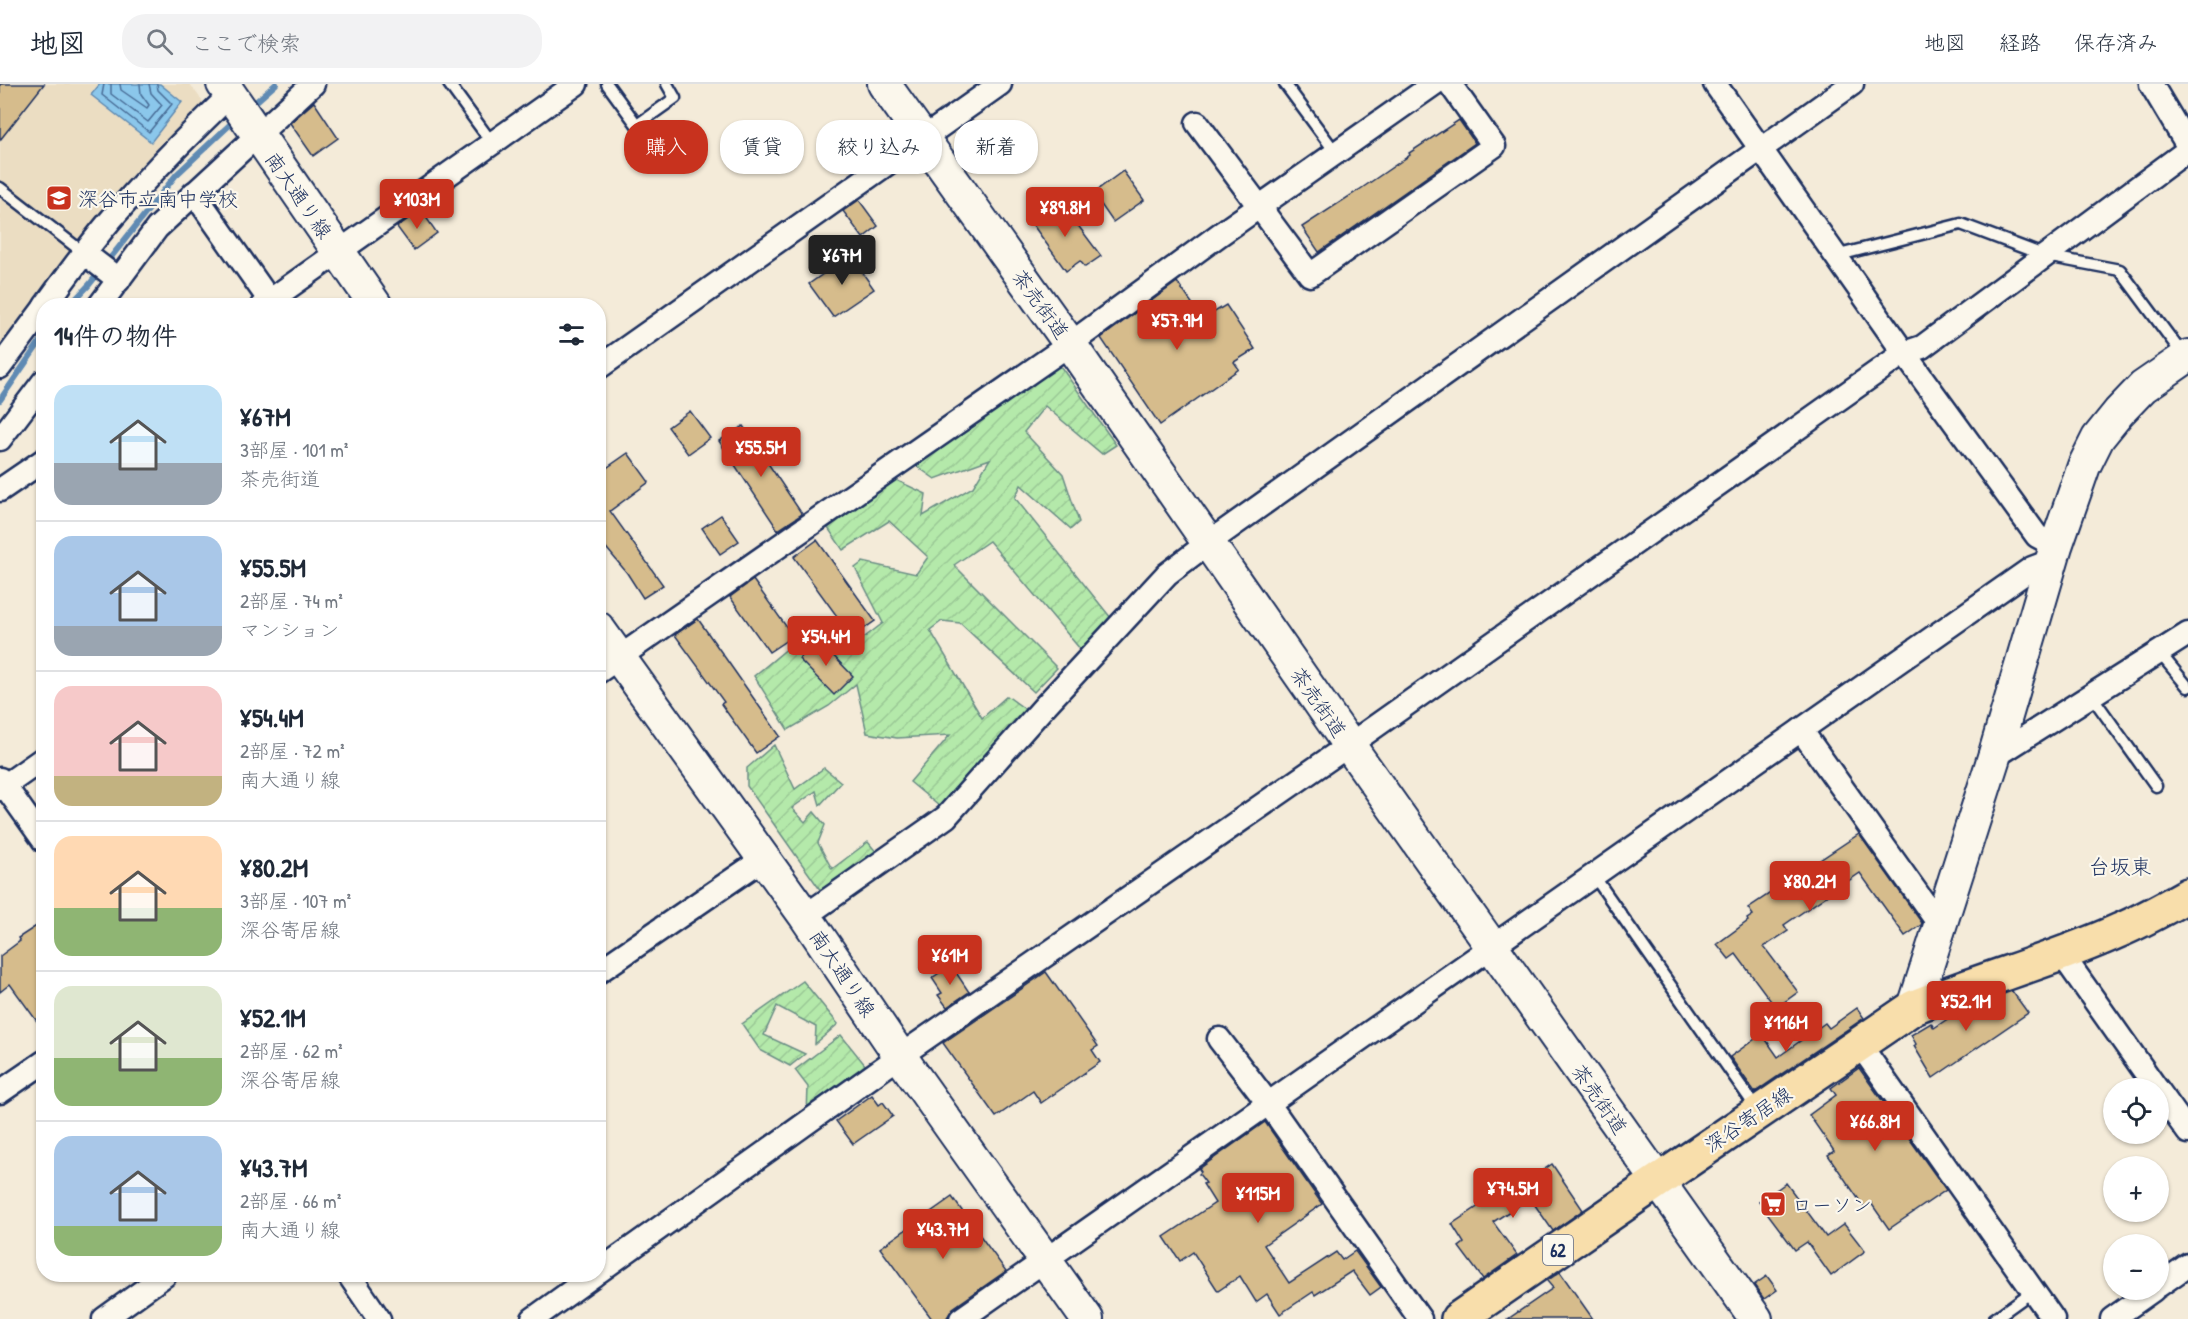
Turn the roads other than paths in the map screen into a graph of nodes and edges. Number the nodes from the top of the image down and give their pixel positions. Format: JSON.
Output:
{"nodes":[{"id":1,"x":313,"y":84,"type":"edge"},
{"id":2,"x":449,"y":84,"type":"edge"},
{"id":3,"x":607,"y":84,"type":"edge"},
{"id":4,"x":667,"y":84,"type":"edge"},
{"id":5,"x":884,"y":84,"type":"edge"},
{"id":6,"x":1000,"y":84,"type":"edge"},
{"id":7,"x":1285,"y":84,"type":"edge"},
{"id":8,"x":1434,"y":84,"type":"edge"},
{"id":9,"x":1450,"y":84,"type":"edge"},
{"id":10,"x":1715,"y":84,"type":"edge"},
{"id":11,"x":1852,"y":84,"type":"edge"},
{"id":12,"x":2151,"y":84,"type":"edge"},
{"id":13,"x":574,"y":85,"type":"edge"},
{"id":14,"x":226,"y":90,"type":"edge"},
{"id":15,"x":909,"y":120,"type":"edge"},
{"id":16,"x":1197,"y":123,"type":"dead end"},
{"id":17,"x":942,"y":125,"type":"edge"},
{"id":18,"x":257,"y":135,"type":"junction"},
{"id":19,"x":492,"y":143,"type":"junction"},
{"id":20,"x":1760,"y":148,"type":"junction"},
{"id":21,"x":2188,"y":148,"type":"edge"},
{"id":22,"x":1336,"y":153,"type":"junction"},
{"id":23,"x":942,"y":167,"type":"edge"},
{"id":24,"x":872,"y":174,"type":"edge"},
{"id":25,"x":0,"y":188,"type":"edge"},
{"id":26,"x":195,"y":193,"type":"junction"},
{"id":27,"x":1259,"y":208,"type":"junction"},
{"id":28,"x":338,"y":251,"type":"junction"},
{"id":29,"x":84,"y":253,"type":"junction"},
{"id":30,"x":1835,"y":256,"type":"junction"},
{"id":31,"x":2046,"y":256,"type":"junction"},
{"id":32,"x":118,"y":280,"type":"junction"},
{"id":33,"x":51,"y":298,"type":"edge"},
{"id":34,"x":105,"y":298,"type":"edge"},
{"id":35,"x":263,"y":298,"type":"edge"},
{"id":36,"x":273,"y":298,"type":"edge"},
{"id":37,"x":370,"y":298,"type":"edge"},
{"id":38,"x":36,"y":318,"type":"edge"},
{"id":39,"x":1070,"y":344,"type":"junction"},
{"id":40,"x":1904,"y":353,"type":"junction"},
{"id":41,"x":2186,"y":357,"type":"edge"},
{"id":42,"x":606,"y":362,"type":"edge"},
{"id":43,"x":0,"y":367,"type":"edge"},
{"id":44,"x":36,"y":392,"type":"edge"},
{"id":45,"x":0,"y":439,"type":"edge"},
{"id":46,"x":36,"y":465,"type":"edge"},
{"id":47,"x":0,"y":490,"type":"edge"},
{"id":48,"x":1208,"y":543,"type":"junction"},
{"id":49,"x":2055,"y":553,"type":"junction"},
{"id":50,"x":2188,"y":634,"type":"edge"},
{"id":51,"x":2159,"y":652,"type":"junction"},
{"id":52,"x":609,"y":664,"type":"edge"},
{"id":53,"x":2188,"y":687,"type":"edge"},
{"id":54,"x":2091,"y":696,"type":"junction"},
{"id":55,"x":1801,"y":730,"type":"junction"},
{"id":56,"x":1349,"y":745,"type":"junction"},
{"id":57,"x":1994,"y":757,"type":"junction"},
{"id":58,"x":36,"y":763,"type":"edge"},
{"id":59,"x":2,"y":785,"type":"edge"},
{"id":60,"x":2156,"y":786,"type":"dead end"},
{"id":61,"x":36,"y":831,"type":"edge"},
{"id":62,"x":763,"y":859,"type":"junction"},
{"id":63,"x":1594,"y":876,"type":"junction"},
{"id":64,"x":2188,"y":895,"type":"edge"},
{"id":65,"x":805,"y":916,"type":"junction"},
{"id":66,"x":1940,"y":924,"type":"junction"},
{"id":67,"x":1492,"y":948,"type":"junction"},
{"id":68,"x":2061,"y":953,"type":"junction"},
{"id":69,"x":606,"y":967,"type":"edge"},
{"id":70,"x":1914,"y":1007,"type":"junction"},
{"id":71,"x":1219,"y":1039,"type":"dead end"},
{"id":72,"x":1860,"y":1044,"type":"junction"},
{"id":73,"x":900,"y":1056,"type":"junction"},
{"id":74,"x":36,"y":1067,"type":"edge"},
{"id":75,"x":2150,"y":1078,"type":"edge"},
{"id":76,"x":0,"y":1092,"type":"edge"},
{"id":77,"x":1268,"y":1103,"type":"junction"},
{"id":78,"x":2169,"y":1105,"type":"edge"},
{"id":79,"x":1759,"y":1112,"type":"junction"},
{"id":80,"x":2188,"y":1132,"type":"edge"},
{"id":81,"x":1658,"y":1180,"type":"junction"},
{"id":82,"x":1045,"y":1260,"type":"junction"},
{"id":83,"x":2188,"y":1265,"type":"edge"},
{"id":84,"x":606,"y":1266,"type":"edge"},
{"id":85,"x":2169,"y":1278,"type":"edge"},
{"id":86,"x":155,"y":1282,"type":"edge"},
{"id":87,"x":354,"y":1282,"type":"edge"},
{"id":88,"x":584,"y":1282,"type":"edge"},
{"id":89,"x":2033,"y":1291,"type":"junction"},
{"id":90,"x":2139,"y":1300,"type":"edge"},
{"id":91,"x":104,"y":1319,"type":"edge"},
{"id":92,"x":380,"y":1319,"type":"edge"},
{"id":93,"x":533,"y":1319,"type":"edge"},
{"id":94,"x":961,"y":1319,"type":"edge"},
{"id":95,"x":1087,"y":1319,"type":"edge"},
{"id":96,"x":1420,"y":1319,"type":"edge"},
{"id":97,"x":1458,"y":1319,"type":"edge"},
{"id":98,"x":1756,"y":1319,"type":"edge"},
{"id":99,"x":1994,"y":1319,"type":"edge"},
{"id":100,"x":2053,"y":1319,"type":"edge"},
{"id":101,"x":2112,"y":1319,"type":"edge"}],
"edges":[{"from":1,"to":18,"type":"street"},
{"from":2,"to":19,"type":"lane"},
{"from":3,"to":4,"type":"lane"},
{"from":5,"to":15,"type":"street","name":"茶売街道"},
{"from":6,"to":17,"type":"street"},
{"from":7,"to":22,"type":"lane"},
{"from":8,"to":22,"type":"street"},
{"from":9,"to":27,"type":"street"},
{"from":10,"to":20,"type":"street"},
{"from":11,"to":20,"type":"street"},
{"from":12,"to":21,"type":"street"},
{"from":13,"to":19,"type":"street"},
{"from":14,"to":18,"type":"street","name":"南大通り線"},
{"from":14,"to":29,"type":"street"},
{"from":16,"to":27,"type":"street"},
{"from":18,"to":26,"type":"street"},
{"from":18,"to":28,"type":"street","name":"南大通り線"},
{"from":19,"to":28,"type":"street"},
{"from":20,"to":30,"type":"street"},
{"from":20,"to":48,"type":"street"},
{"from":21,"to":31,"type":"street"},
{"from":22,"to":27,"type":"street"},
{"from":23,"to":39,"type":"street","name":"茶売街道"},
{"from":24,"to":42,"type":"street"},
{"from":25,"to":29,"type":"lane"},
{"from":26,"to":32,"type":"street"},
{"from":26,"to":35,"type":"street"},
{"from":27,"to":39,"type":"street"},
{"from":28,"to":36,"type":"street"},
{"from":28,"to":37,"type":"street","name":"南大通り線"},
{"from":29,"to":32,"type":"street"},
{"from":29,"to":33,"type":"street"},
{"from":30,"to":31,"type":"lane"},
{"from":30,"to":40,"type":"street"},
{"from":31,"to":40,"type":"street"},
{"from":31,"to":41,"type":"lane"},
{"from":32,"to":34,"type":"street"},
{"from":38,"to":43,"type":"street"},
{"from":39,"to":48,"type":"street","name":"茶売街道"},
{"from":39,"to":52,"type":"street"},
{"from":40,"to":49,"type":"street"},
{"from":40,"to":56,"type":"street"},
{"from":41,"to":49,"type":"street"},
{"from":44,"to":45,"type":"street"},
{"from":46,"to":47,"type":"street"},
{"from":48,"to":56,"type":"street","name":"茶売街道"},
{"from":48,"to":65,"type":"street"},
{"from":49,"to":55,"type":"street"},
{"from":49,"to":57,"type":"street"},
{"from":50,"to":51,"type":"street"},
{"from":51,"to":53,"type":"lane"},
{"from":51,"to":54,"type":"street"},
{"from":52,"to":62,"type":"street","name":"南大通り線"},
{"from":54,"to":57,"type":"street"},
{"from":54,"to":60,"type":"lane"},
{"from":55,"to":63,"type":"street"},
{"from":55,"to":66,"type":"street"},
{"from":56,"to":67,"type":"street","name":"茶売街道"},
{"from":56,"to":73,"type":"street"},
{"from":57,"to":66,"type":"street"},
{"from":58,"to":59,"type":"street"},
{"from":59,"to":61,"type":"street"},
{"from":62,"to":65,"type":"street","name":"南大通り線"},
{"from":62,"to":69,"type":"street"},
{"from":63,"to":67,"type":"street"},
{"from":63,"to":79,"type":"lane"},
{"from":64,"to":68,"type":"main road","name":"深谷寄居線","number":"62"},
{"from":65,"to":73,"type":"street","name":"南大通り線"},
{"from":66,"to":70,"type":"street"},
{"from":67,"to":77,"type":"street"},
{"from":67,"to":81,"type":"street","name":"茶売街道"},
{"from":68,"to":70,"type":"main road","name":"深谷寄居線","number":"62"},
{"from":68,"to":75,"type":"street"},
{"from":70,"to":72,"type":"main road","name":"深谷寄居線","number":"62"},
{"from":71,"to":77,"type":"street"},
{"from":72,"to":79,"type":"main road","name":"深谷寄居線","number":"62"},
{"from":72,"to":89,"type":"street"},
{"from":73,"to":82,"type":"street","name":"南大通り線"},
{"from":73,"to":84,"type":"street"},
{"from":74,"to":76,"type":"street"},
{"from":77,"to":82,"type":"street"},
{"from":77,"to":96,"type":"street"},
{"from":78,"to":80,"type":"street"},
{"from":79,"to":81,"type":"main road","name":"深谷寄居線","number":"62"},
{"from":81,"to":97,"type":"main road","name":"深谷寄居線","number":"62"},
{"from":81,"to":98,"type":"street","name":"茶売街道"},
{"from":82,"to":94,"type":"street"},
{"from":82,"to":95,"type":"street","name":"南大通り線"},
{"from":83,"to":85,"type":"street"},
{"from":86,"to":91,"type":"street"},
{"from":87,"to":92,"type":"street"},
{"from":88,"to":93,"type":"street"},
{"from":89,"to":99,"type":"lane"},
{"from":89,"to":100,"type":"street"},
{"from":90,"to":101,"type":"street"}]}
